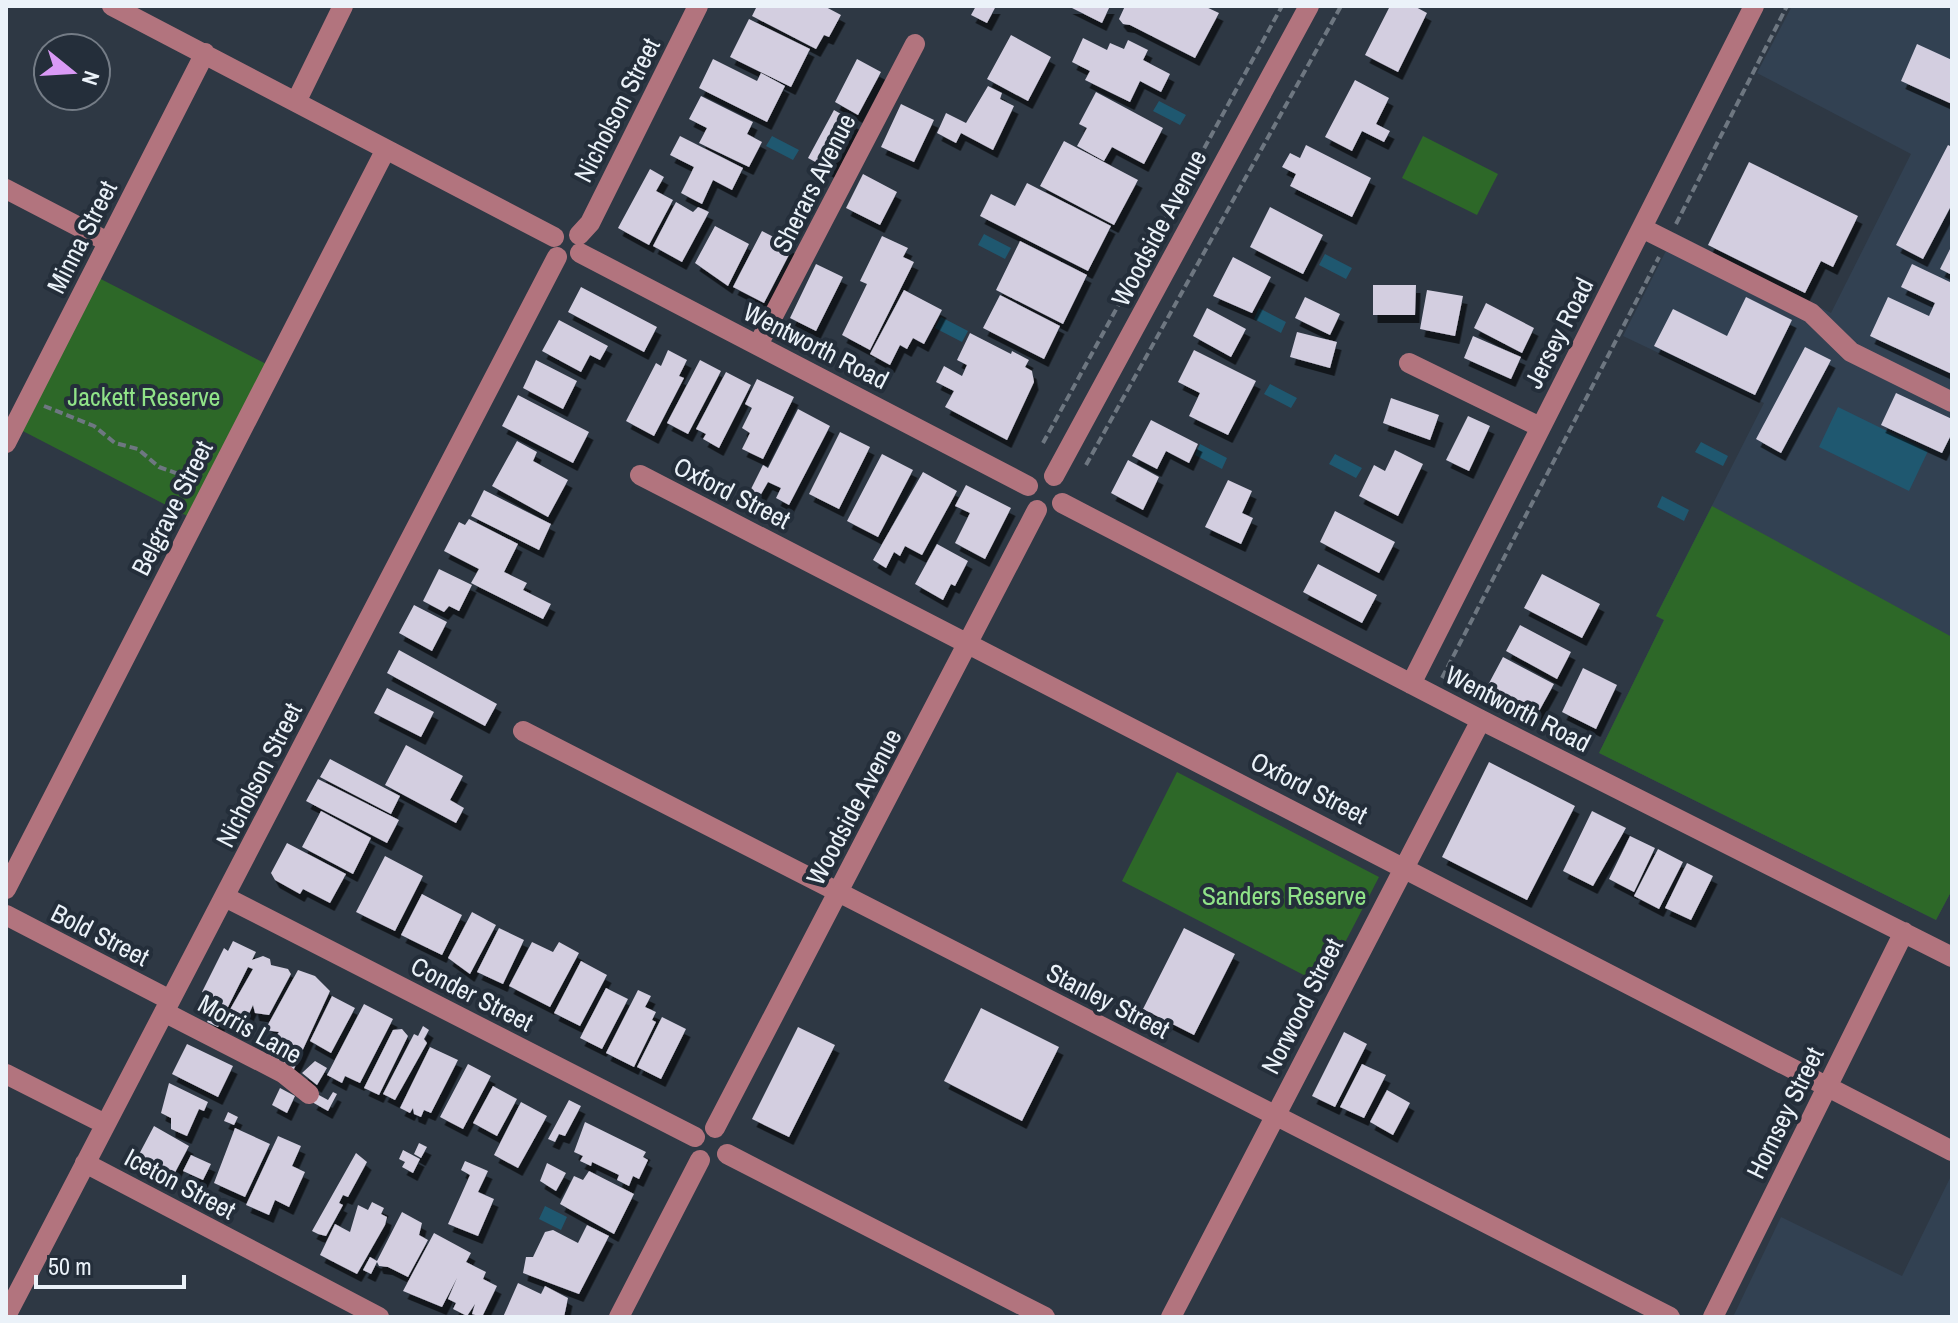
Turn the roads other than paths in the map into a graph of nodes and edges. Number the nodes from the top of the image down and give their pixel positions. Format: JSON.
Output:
{"nodes":[{"id":1,"x":112,"y":6,"type":"edge"},
{"id":2,"x":343,"y":6,"type":"edge"},
{"id":3,"x":698,"y":6,"type":"edge"},
{"id":4,"x":1309,"y":6,"type":"edge"},
{"id":5,"x":1754,"y":6,"type":"edge"},
{"id":6,"x":915,"y":44,"type":"dead end"},
{"id":7,"x":205,"y":53,"type":"junction"},
{"id":8,"x":296,"y":102,"type":"junction"},
{"id":9,"x":385,"y":151,"type":"junction"},
{"id":10,"x":6,"y":189,"type":"edge"},
{"id":11,"x":1642,"y":228,"type":"junction"},
{"id":12,"x":108,"y":242,"type":"junction"},
{"id":13,"x":579,"y":244,"type":"junction"},
{"id":14,"x":555,"y":247,"type":"junction"},
{"id":15,"x":758,"y":345,"type":"junction"},
{"id":16,"x":1409,"y":363,"type":"dead end"},
{"id":17,"x":1952,"y":402,"type":"edge"},
{"id":18,"x":1540,"y":427,"type":"junction"},
{"id":19,"x":9,"y":431,"type":"edge"},
{"id":20,"x":640,"y":475,"type":"dead end"},
{"id":21,"x":1054,"y":476,"type":"junction"},
{"id":22,"x":1028,"y":486,"type":"junction"},
{"id":23,"x":1062,"y":503,"type":"junction"},
{"id":24,"x":1037,"y":510,"type":"junction"},
{"id":25,"x":970,"y":645,"type":"junction"},
{"id":26,"x":1411,"y":684,"type":"junction"},
{"id":27,"x":1481,"y":720,"type":"junction"},
{"id":28,"x":523,"y":731,"type":"dead end"},
{"id":29,"x":1403,"y":867,"type":"junction"},
{"id":30,"x":6,"y":889,"type":"edge"},
{"id":31,"x":839,"y":891,"type":"junction"},
{"id":32,"x":225,"y":897,"type":"junction"},
{"id":33,"x":6,"y":915,"type":"edge"},
{"id":34,"x":1904,"y":932,"type":"junction"},
{"id":35,"x":1952,"y":957,"type":"edge"},
{"id":36,"x":167,"y":1006,"type":"junction"},
{"id":37,"x":6,"y":1074,"type":"edge"},
{"id":38,"x":1829,"y":1084,"type":"junction"},
{"id":39,"x":309,"y":1094,"type":"dead end"},
{"id":40,"x":1275,"y":1117,"type":"junction"},
{"id":41,"x":105,"y":1124,"type":"junction"},
{"id":42,"x":715,"y":1128,"type":"junction"},
{"id":43,"x":695,"y":1137,"type":"junction"},
{"id":44,"x":1952,"y":1151,"type":"edge"},
{"id":45,"x":727,"y":1154,"type":"junction"},
{"id":46,"x":700,"y":1160,"type":"junction"},
{"id":47,"x":85,"y":1163,"type":"junction"},
{"id":48,"x":1015,"y":1310,"type":"edge"},
{"id":49,"x":6,"y":1316,"type":"edge"},
{"id":50,"x":379,"y":1317,"type":"edge"},
{"id":51,"x":619,"y":1317,"type":"edge"},
{"id":52,"x":1045,"y":1317,"type":"edge"},
{"id":53,"x":1171,"y":1317,"type":"edge"},
{"id":54,"x":1670,"y":1317,"type":"edge"},
{"id":55,"x":1713,"y":1317,"type":"edge"}],
"edges":[{"from":1,"to":7,"type":"street"},
{"from":2,"to":8,"type":"street"},
{"from":3,"to":13,"type":"street","name":"Nicholson Street"},
{"from":4,"to":21,"type":"street","name":"Woodside Avenue"},
{"from":5,"to":11,"type":"street","name":"Jersey Road"},
{"from":6,"to":15,"type":"street","name":"Sherars Avenue"},
{"from":7,"to":8,"type":"street"},
{"from":7,"to":12,"type":"street","name":"Minna Street"},
{"from":8,"to":9,"type":"street"},
{"from":9,"to":14,"type":"street"},
{"from":9,"to":30,"type":"street","name":"Belgrave Street"},
{"from":10,"to":12,"type":"street"},
{"from":11,"to":17,"type":"street"},
{"from":11,"to":18,"type":"street","name":"Jersey Road"},
{"from":12,"to":19,"type":"street","name":"Minna Street"},
{"from":13,"to":14,"type":"street"},
{"from":13,"to":15,"type":"street","name":"Wentworth Road"},
{"from":14,"to":32,"type":"street","name":"Nicholson Street"},
{"from":15,"to":22,"type":"street","name":"Wentworth Road"},
{"from":16,"to":18,"type":"street"},
{"from":18,"to":26,"type":"street","name":"Jersey Road"},
{"from":20,"to":25,"type":"street","name":"Oxford Street"},
{"from":21,"to":22,"type":"street"},
{"from":21,"to":23,"type":"street"},
{"from":22,"to":24,"type":"street"},
{"from":23,"to":24,"type":"street"},
{"from":23,"to":26,"type":"street","name":"Wentworth Road"},
{"from":24,"to":25,"type":"street","name":"Woodside Avenue"},
{"from":25,"to":29,"type":"street","name":"Oxford Street"},
{"from":25,"to":31,"type":"street","name":"Woodside Avenue"},
{"from":26,"to":27,"type":"street","name":"Wentworth Road"},
{"from":27,"to":29,"type":"street","name":"Norwood Street"},
{"from":27,"to":34,"type":"street","name":"Wentworth Road"},
{"from":28,"to":31,"type":"street","name":"Stanley Street"},
{"from":29,"to":38,"type":"street","name":"Oxford Street"},
{"from":29,"to":40,"type":"street","name":"Norwood Street"},
{"from":31,"to":40,"type":"street","name":"Stanley Street"},
{"from":31,"to":42,"type":"street","name":"Woodside Avenue"},
{"from":32,"to":36,"type":"street","name":"Nicholson Street"},
{"from":32,"to":43,"type":"street","name":"Conder Street"},
{"from":33,"to":36,"type":"street","name":"Bold Street"},
{"from":34,"to":35,"type":"street","name":"Wentworth Road"},
{"from":34,"to":38,"type":"street","name":"Hornsey Street"},
{"from":36,"to":39,"type":"street","name":"Morris Lane"},
{"from":36,"to":41,"type":"street","name":"Nicholson Street"},
{"from":37,"to":41,"type":"street"},
{"from":38,"to":44,"type":"street","name":"Oxford Street"},
{"from":38,"to":55,"type":"street","name":"Hornsey Street"},
{"from":40,"to":53,"type":"street","name":"Norwood Street"},
{"from":40,"to":54,"type":"street","name":"Stanley Street"},
{"from":41,"to":47,"type":"street","name":"Nicholson Street"},
{"from":42,"to":43,"type":"street"},
{"from":42,"to":45,"type":"street"},
{"from":43,"to":46,"type":"street"},
{"from":45,"to":46,"type":"street"},
{"from":45,"to":48,"type":"street"},
{"from":46,"to":51,"type":"street"},
{"from":47,"to":49,"type":"street","name":"Nicholson Street"},
{"from":47,"to":50,"type":"street","name":"Iceton Street"},
{"from":48,"to":52,"type":"street"}]}
